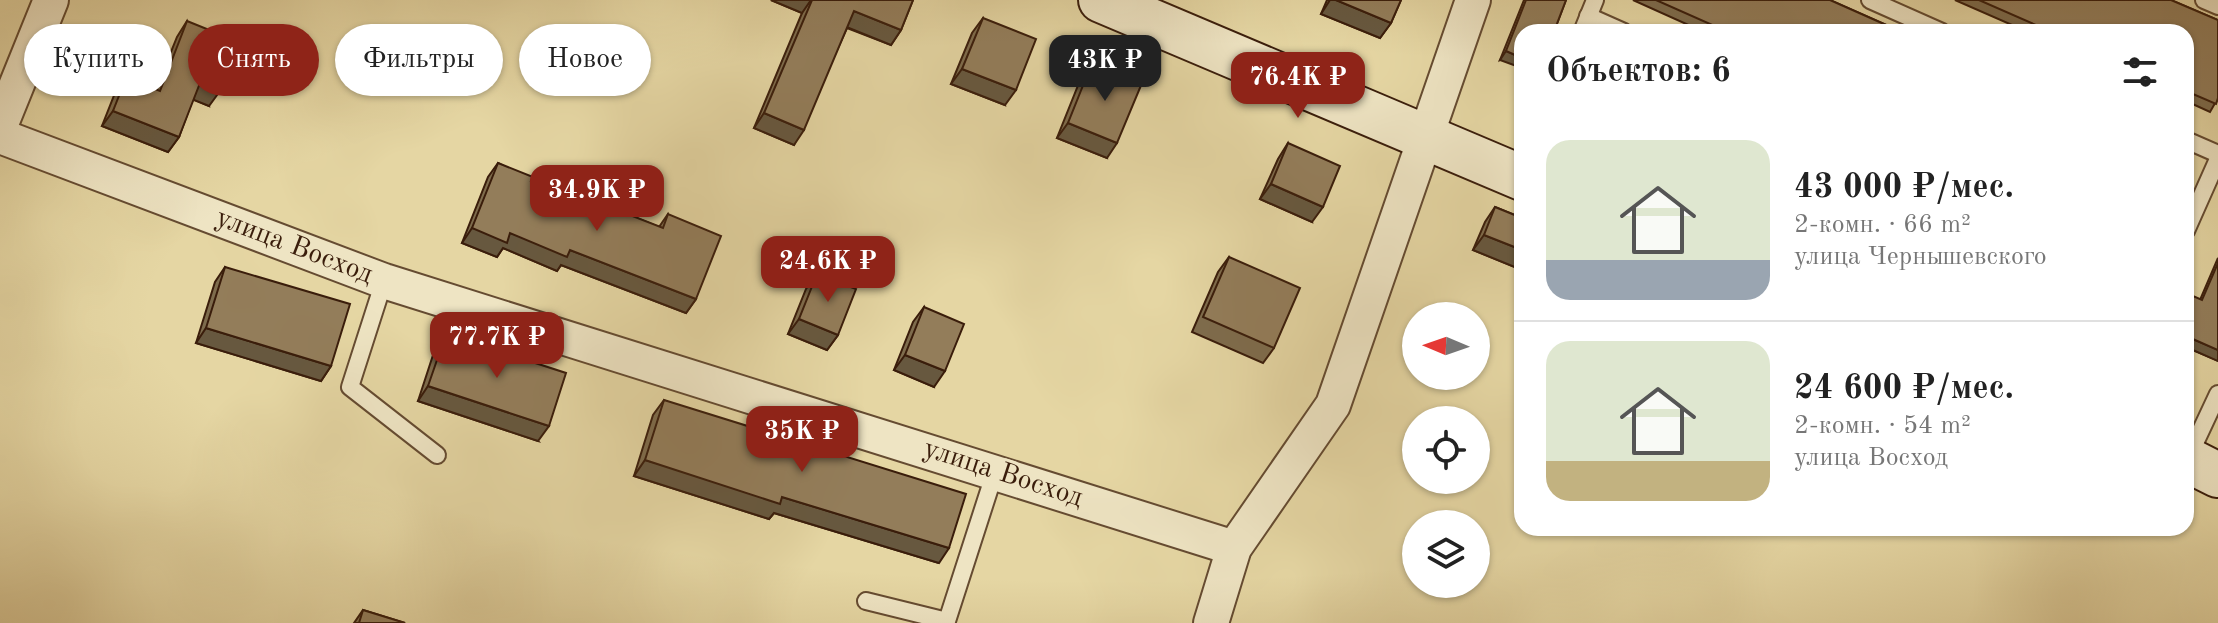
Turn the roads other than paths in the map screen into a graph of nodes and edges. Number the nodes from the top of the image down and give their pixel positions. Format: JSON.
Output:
{"nodes":[{"id":1,"x":51,"y":0,"type":"edge"},
{"id":2,"x":1101,"y":0,"type":"edge"},
{"id":3,"x":1473,"y":0,"type":"edge"},
{"id":4,"x":1595,"y":0,"type":"edge"},
{"id":5,"x":1870,"y":0,"type":"edge"},
{"id":6,"x":2204,"y":0,"type":"edge"},
{"id":7,"x":2218,"y":6,"type":"edge"},
{"id":8,"x":1585,"y":24,"type":"edge"},
{"id":9,"x":1924,"y":24,"type":"edge"},
{"id":10,"x":0,"y":126,"type":"edge"},
{"id":11,"x":0,"y":136,"type":"edge"},
{"id":12,"x":1424,"y":136,"type":"junction"},
{"id":13,"x":2194,"y":144,"type":"edge"},
{"id":14,"x":2218,"y":157,"type":"edge"},
{"id":15,"x":1514,"y":175,"type":"edge"},
{"id":16,"x":2194,"y":212,"type":"edge"},
{"id":17,"x":384,"y":281,"type":"junction"},
{"id":18,"x":2218,"y":394,"type":"edge"},
{"id":19,"x":437,"y":455,"type":"dead end"},
{"id":20,"x":2197,"y":465,"type":"edge"},
{"id":21,"x":995,"y":472,"type":"junction"},
{"id":22,"x":1234,"y":548,"type":"junction"},
{"id":23,"x":866,"y":601,"type":"dead end"},
{"id":24,"x":1211,"y":623,"type":"edge"}],
"edges":[{"from":1,"to":10,"type":"street"},
{"from":2,"to":12,"type":"street"},
{"from":3,"to":12,"type":"street"},
{"from":4,"to":8,"type":"lane"},
{"from":5,"to":9,"type":"lane"},
{"from":6,"to":7,"type":"lane"},
{"from":11,"to":17,"type":"street","name":"улица Восход"},
{"from":12,"to":15,"type":"street"},
{"from":12,"to":22,"type":"street"},
{"from":13,"to":14,"type":"lane"},
{"from":14,"to":16,"type":"lane"},
{"from":17,"to":19,"type":"lane"},
{"from":17,"to":21,"type":"street","name":"улица Восход"},
{"from":18,"to":20,"type":"lane"},
{"from":21,"to":22,"type":"street","name":"улица Восход"},
{"from":21,"to":23,"type":"lane"},
{"from":22,"to":24,"type":"street"}]}
